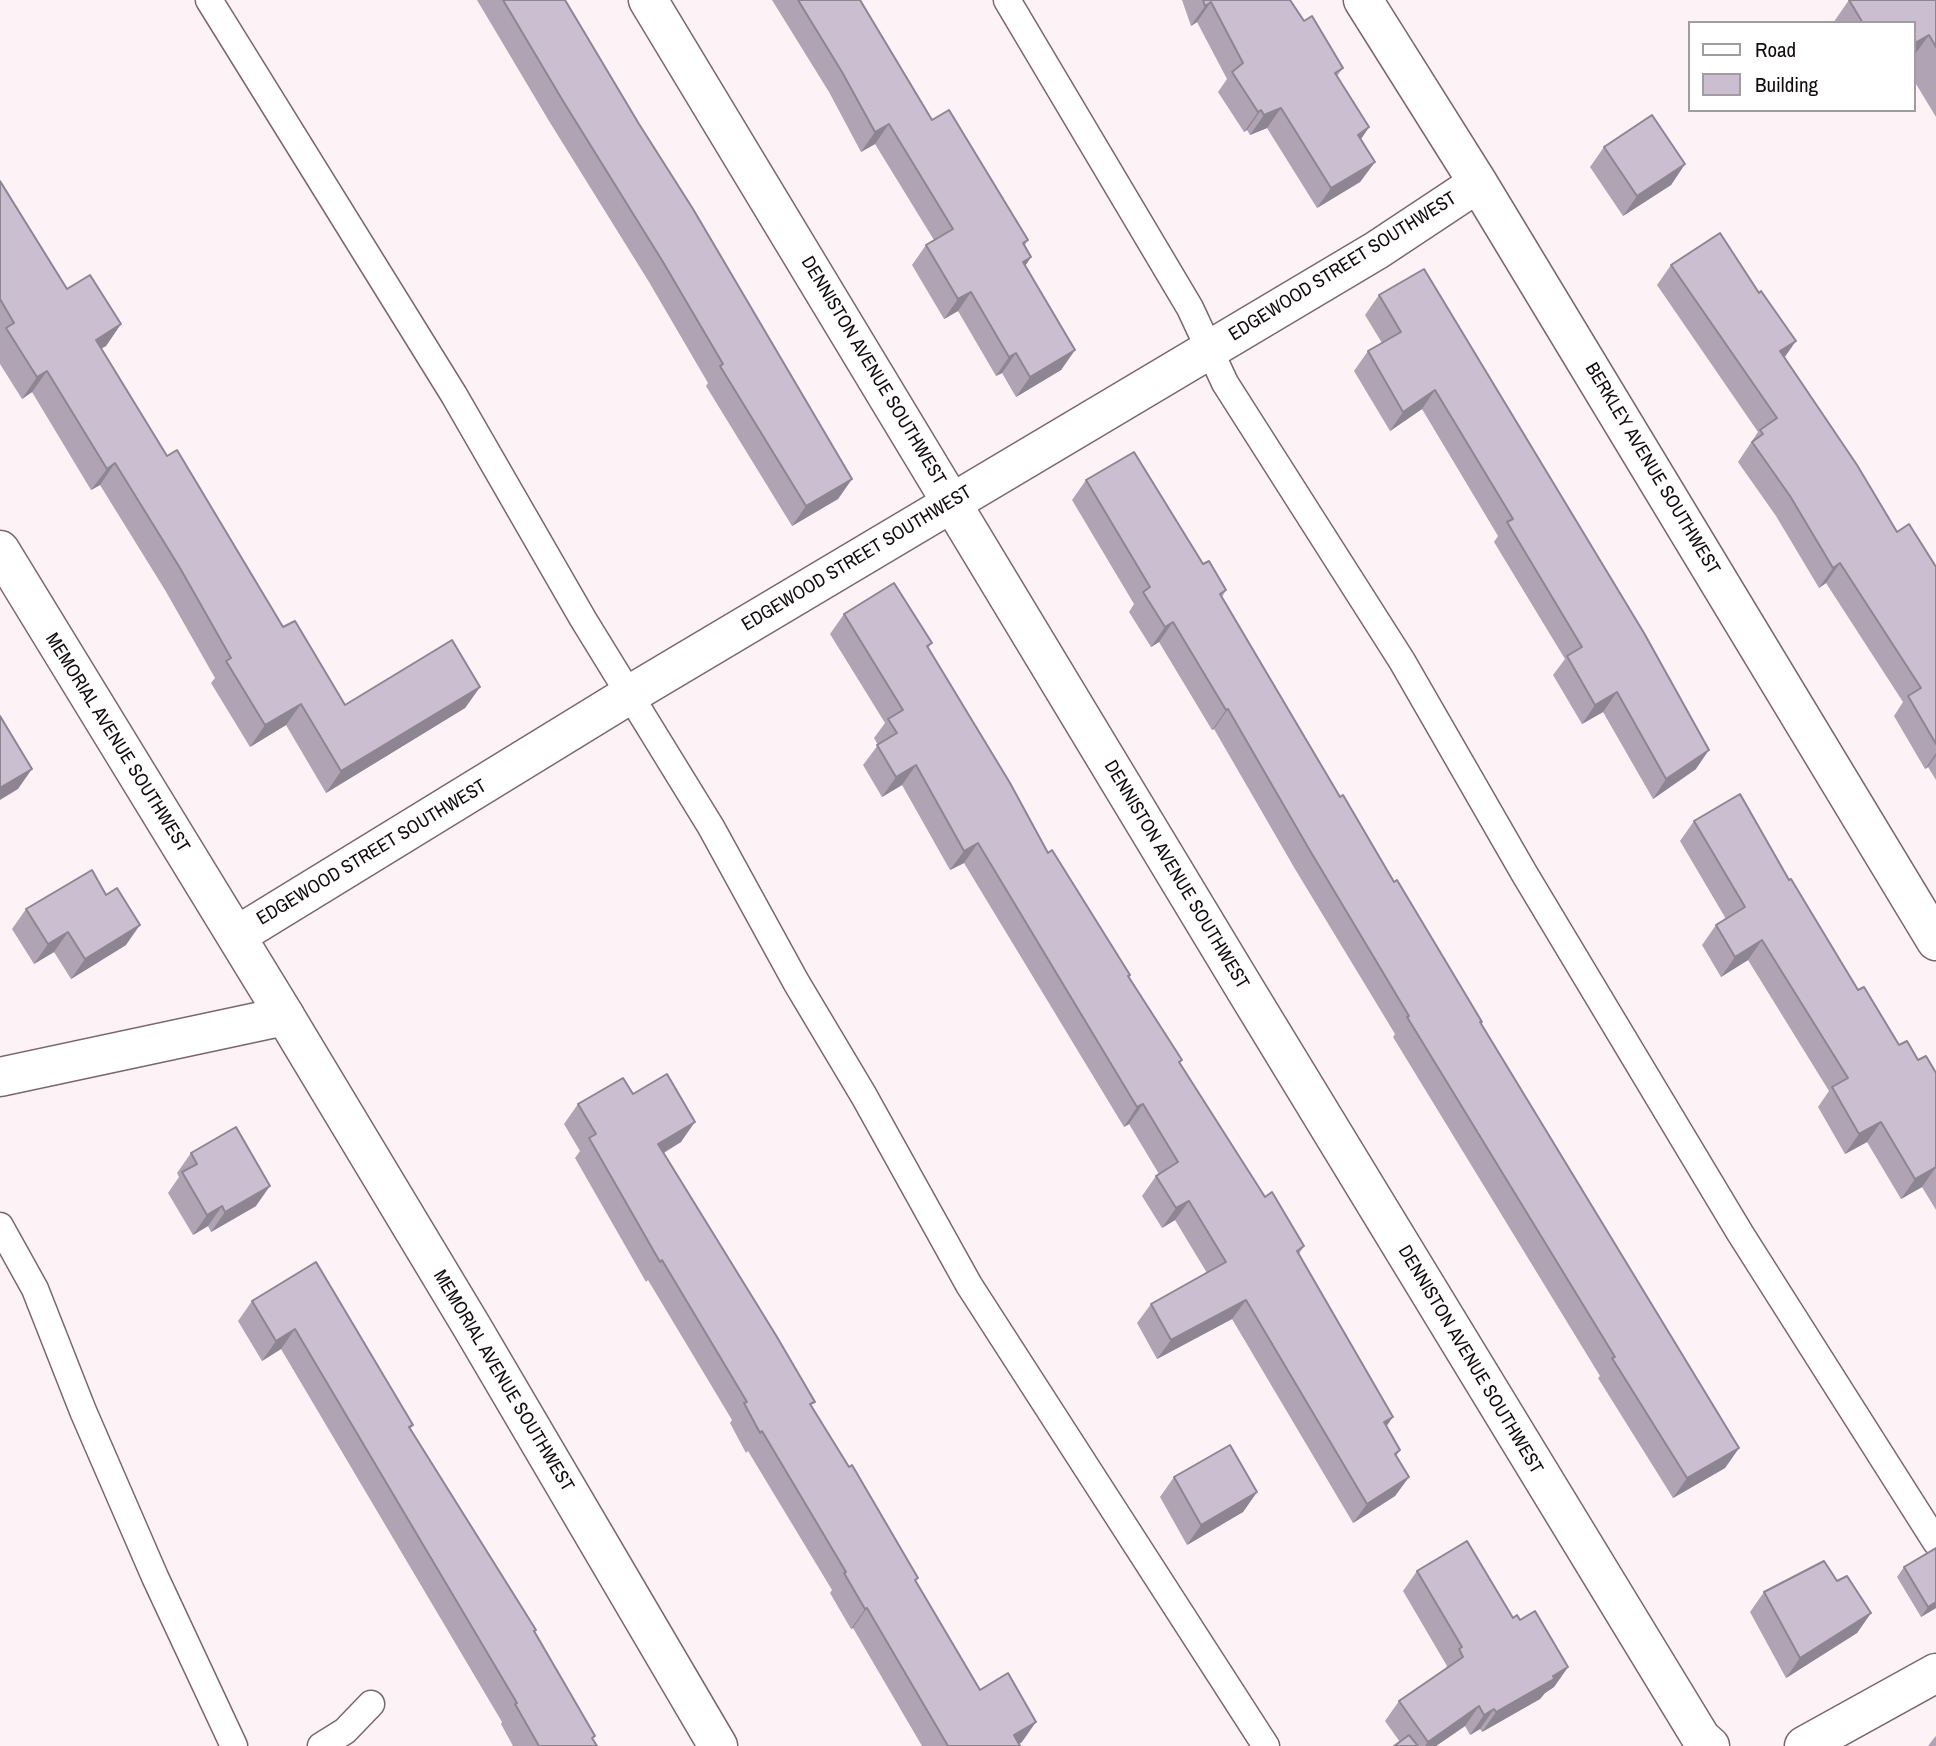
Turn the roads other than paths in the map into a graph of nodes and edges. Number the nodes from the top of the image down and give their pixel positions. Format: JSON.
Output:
{"nodes":[{"id":1,"x":209,"y":0,"type":"edge"},
{"id":2,"x":648,"y":0,"type":"edge"},
{"id":3,"x":1007,"y":0,"type":"edge"},
{"id":4,"x":1363,"y":0,"type":"edge"},
{"id":5,"x":1478,"y":183,"type":"junction"},
{"id":6,"x":1209,"y":349,"type":"junction"},
{"id":7,"x":951,"y":502,"type":"junction"},
{"id":8,"x":0,"y":550,"type":"edge"},
{"id":9,"x":629,"y":695,"type":"junction"},
{"id":10,"x":236,"y":936,"type":"junction"},
{"id":11,"x":1936,"y":941,"type":"edge"},
{"id":12,"x":285,"y":1016,"type":"junction"},
{"id":13,"x":0,"y":1077,"type":"edge"},
{"id":14,"x":0,"y":1226,"type":"edge"},
{"id":15,"x":1936,"y":1542,"type":"edge"},
{"id":16,"x":1936,"y":1673,"type":"edge"},
{"id":17,"x":371,"y":1703,"type":"dead end"},
{"id":18,"x":234,"y":1746,"type":"edge"},
{"id":19,"x":321,"y":1746,"type":"edge"},
{"id":20,"x":718,"y":1746,"type":"edge"},
{"id":21,"x":1266,"y":1746,"type":"edge"},
{"id":22,"x":1710,"y":1746,"type":"edge"},
{"id":23,"x":1804,"y":1746,"type":"edge"}],
"edges":[{"from":1,"to":9,"type":"lane"},
{"from":2,"to":7,"type":"street","name":"DENNISTON AVENUE SOUTHWEST"},
{"from":3,"to":6,"type":"lane"},
{"from":4,"to":5,"type":"street","name":"BERKLEY AVENUE SOUTHWEST"},
{"from":5,"to":6,"type":"street","name":"EDGEWOOD STREET SOUTHWEST"},
{"from":5,"to":11,"type":"street","name":"BERKLEY AVENUE SOUTHWEST"},
{"from":6,"to":7,"type":"street","name":"EDGEWOOD STREET SOUTHWEST"},
{"from":6,"to":15,"type":"lane"},
{"from":7,"to":9,"type":"street","name":"EDGEWOOD STREET SOUTHWEST"},
{"from":7,"to":22,"type":"street","name":"DENNISTON AVENUE SOUTHWEST"},
{"from":8,"to":10,"type":"street","name":"MEMORIAL AVENUE SOUTHWEST"},
{"from":9,"to":10,"type":"street","name":"EDGEWOOD STREET SOUTHWEST"},
{"from":9,"to":21,"type":"lane"},
{"from":10,"to":12,"type":"street","name":"MEMORIAL AVENUE SOUTHWEST"},
{"from":12,"to":13,"type":"street"},
{"from":12,"to":20,"type":"street","name":"MEMORIAL AVENUE SOUTHWEST"},
{"from":14,"to":18,"type":"lane"},
{"from":16,"to":23,"type":"street"},
{"from":17,"to":19,"type":"lane"}]}
